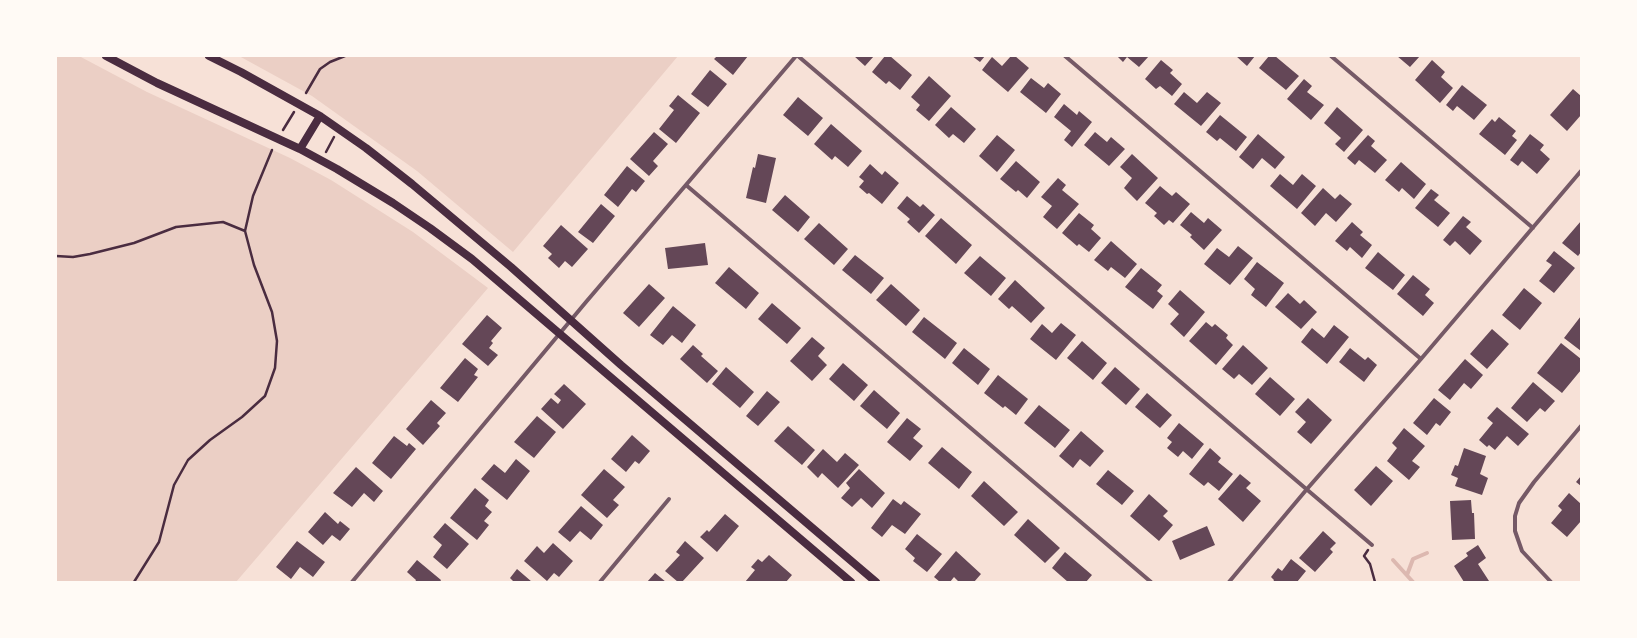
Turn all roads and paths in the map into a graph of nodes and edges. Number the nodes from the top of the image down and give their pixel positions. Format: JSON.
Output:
{"nodes":[{"id":1,"x":106,"y":56,"type":"edge"},
{"id":2,"x":209,"y":56,"type":"edge"},
{"id":3,"x":345,"y":56,"type":"edge"},
{"id":4,"x":797,"y":56,"type":"edge"},
{"id":5,"x":1064,"y":56,"type":"edge"},
{"id":6,"x":1331,"y":56,"type":"edge"},
{"id":7,"x":306,"y":92,"type":"dead end"},
{"id":8,"x":297,"y":107,"type":"dead end"},
{"id":9,"x":320,"y":116,"type":"junction"},
{"id":10,"x":337,"y":133,"type":"dead end"},
{"id":11,"x":281,"y":134,"type":"dead end"},
{"id":12,"x":272,"y":150,"type":"dead end"},
{"id":13,"x":300,"y":150,"type":"junction"},
{"id":14,"x":323,"y":157,"type":"dead end"},
{"id":15,"x":1581,"y":171,"type":"edge"},
{"id":16,"x":686,"y":185,"type":"junction"},
{"id":17,"x":1533,"y":228,"type":"junction"},
{"id":18,"x":245,"y":231,"type":"junction"},
{"id":19,"x":56,"y":256,"type":"edge"},
{"id":20,"x":571,"y":321,"type":"junction"},
{"id":21,"x":559,"y":334,"type":"junction"},
{"id":22,"x":1421,"y":359,"type":"junction"},
{"id":23,"x":1581,"y":426,"type":"edge"},
{"id":24,"x":1307,"y":489,"type":"junction"},
{"id":25,"x":670,"y":499,"type":"dead end"},
{"id":26,"x":1372,"y":545,"type":"joint"},
{"id":27,"x":134,"y":582,"type":"edge"},
{"id":28,"x":352,"y":582,"type":"edge"},
{"id":29,"x":600,"y":582,"type":"edge"},
{"id":30,"x":851,"y":582,"type":"edge"},
{"id":31,"x":876,"y":582,"type":"edge"},
{"id":32,"x":1151,"y":582,"type":"edge"},
{"id":33,"x":1229,"y":582,"type":"edge"},
{"id":34,"x":1375,"y":582,"type":"edge"},
{"id":35,"x":1551,"y":582,"type":"edge"}],
"edges":[{"from":1,"to":13,"type":"main road"},
{"from":2,"to":9,"type":"main road"},
{"from":3,"to":7,"type":"path"},
{"from":4,"to":16,"type":"street"},
{"from":4,"to":24,"type":"street"},
{"from":5,"to":22,"type":"street"},
{"from":6,"to":17,"type":"street"},
{"from":8,"to":11,"type":"path"},
{"from":9,"to":13,"type":"main road"},
{"from":9,"to":20,"type":"main road"},
{"from":10,"to":14,"type":"path"},
{"from":12,"to":18,"type":"path"},
{"from":13,"to":21,"type":"main road"},
{"from":15,"to":17,"type":"street"},
{"from":16,"to":20,"type":"street"},
{"from":16,"to":32,"type":"street"},
{"from":17,"to":22,"type":"street"},
{"from":18,"to":19,"type":"path"},
{"from":18,"to":27,"type":"path"},
{"from":20,"to":21,"type":"street"},
{"from":20,"to":31,"type":"main road"},
{"from":21,"to":28,"type":"street"},
{"from":21,"to":30,"type":"main road"},
{"from":22,"to":24,"type":"street"},
{"from":23,"to":35,"type":"street"},
{"from":24,"to":26,"type":"street"},
{"from":24,"to":33,"type":"street"},
{"from":25,"to":29,"type":"street"},
{"from":26,"to":34,"type":"path"}]}
